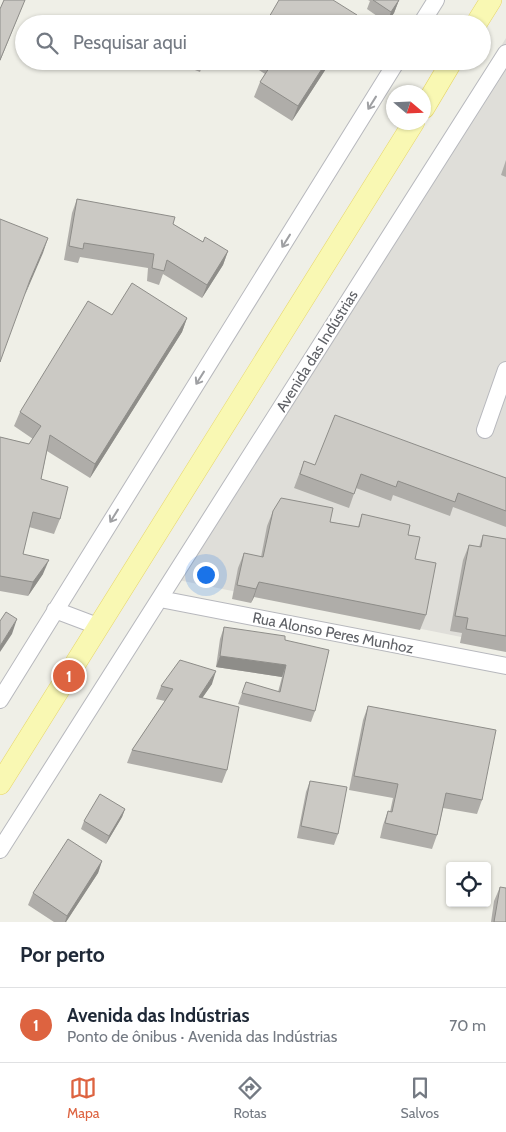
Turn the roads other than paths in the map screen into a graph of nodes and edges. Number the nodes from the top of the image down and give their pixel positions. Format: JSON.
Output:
{"nodes":[{"id":1,"x":436,"y":0,"type":"edge"},
{"id":2,"x":491,"y":0,"type":"edge"},
{"id":3,"x":427,"y":15,"type":"edge"},
{"id":4,"x":482,"y":15,"type":"edge"},
{"id":5,"x":505,"y":57,"type":"edge"},
{"id":6,"x":392,"y":70,"type":"edge"},
{"id":7,"x":447,"y":70,"type":"edge"},
{"id":8,"x":431,"y":96,"type":"edge"},
{"id":9,"x":409,"y":130,"type":"edge"},
{"id":10,"x":506,"y":370,"type":"edge"},
{"id":11,"x":485,"y":430,"type":"dead end"},
{"id":12,"x":160,"y":599,"type":"junction"},
{"id":13,"x":55,"y":610,"type":"junction"},
{"id":14,"x":100,"y":627,"type":"junction"},
{"id":15,"x":506,"y":666,"type":"edge"},
{"id":16,"x":0,"y":700,"type":"edge"},
{"id":17,"x":0,"y":784,"type":"edge"},
{"id":18,"x":0,"y":850,"type":"edge"}],
"edges":[{"from":1,"to":3,"type":"street"},
{"from":2,"to":4,"type":"main road"},
{"from":5,"to":12,"type":"street","name":"Avenida das Indústrias"},
{"from":6,"to":13,"type":"street","one_way":true},
{"from":7,"to":8,"type":"main road"},
{"from":9,"to":14,"type":"main road"},
{"from":10,"to":11,"type":"street"},
{"from":12,"to":15,"type":"street","name":"Rua Alonso Peres Munhoz"},
{"from":12,"to":18,"type":"street","name":"Avenida das Indústrias"},
{"from":13,"to":14,"type":"street"},
{"from":13,"to":16,"type":"street"},
{"from":14,"to":17,"type":"main road"}]}
